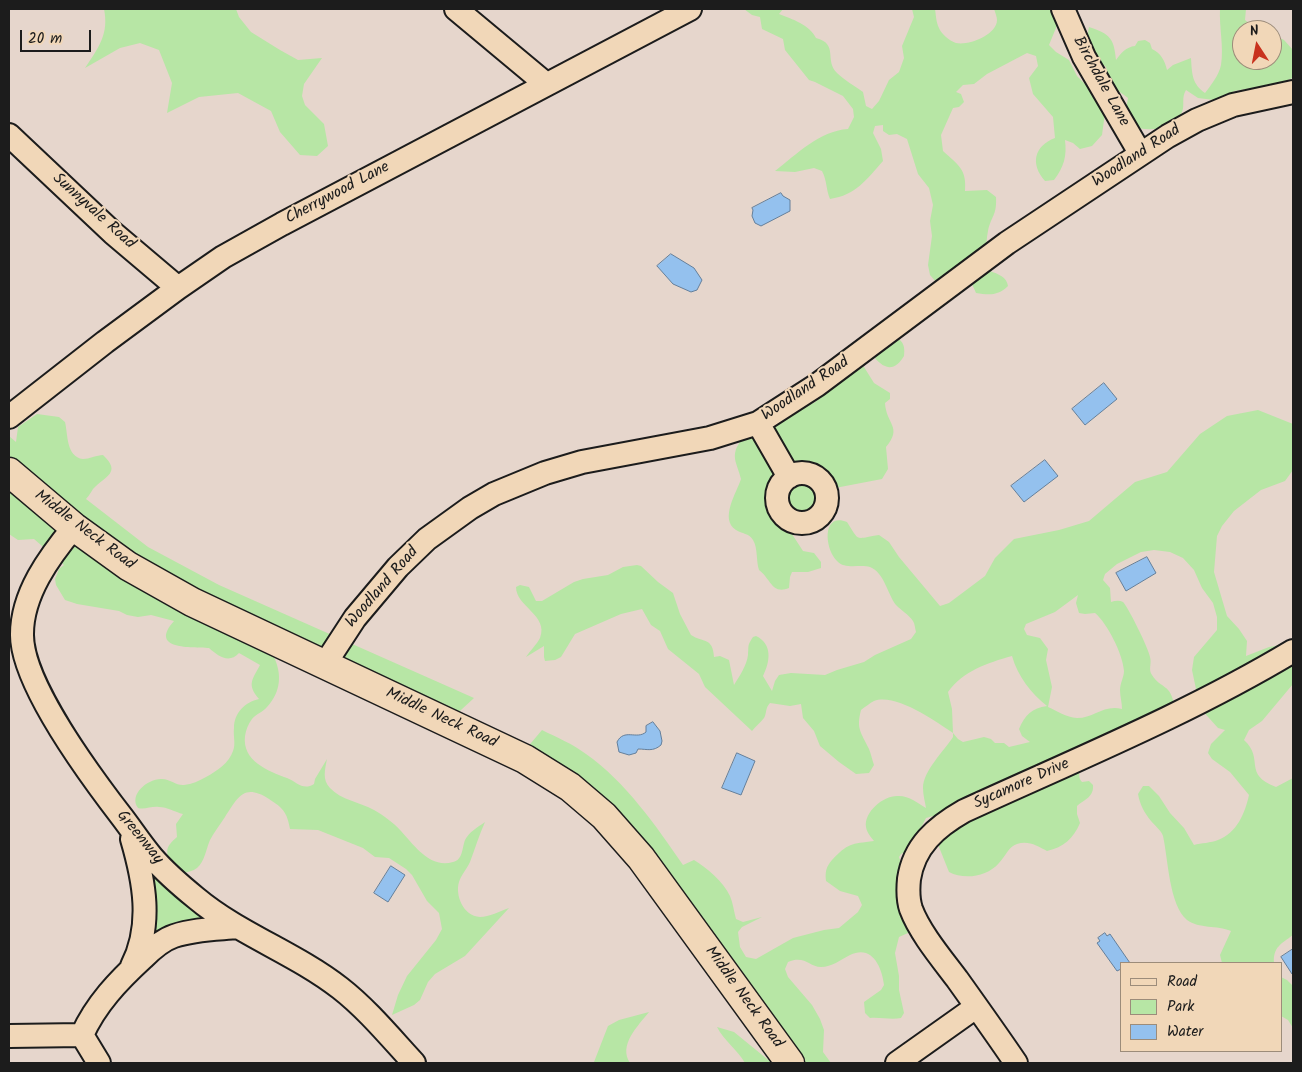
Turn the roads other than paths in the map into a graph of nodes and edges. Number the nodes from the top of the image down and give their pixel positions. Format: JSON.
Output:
{"nodes":[{"id":1,"x":456,"y":9,"type":"edge"},
{"id":2,"x":690,"y":9,"type":"edge"},
{"id":3,"x":1063,"y":9,"type":"edge"},
{"id":4,"x":546,"y":84,"type":"junction"},
{"id":5,"x":1293,"y":92,"type":"edge"},
{"id":6,"x":9,"y":135,"type":"edge"},
{"id":7,"x":1140,"y":154,"type":"junction"},
{"id":8,"x":178,"y":288,"type":"junction"},
{"id":9,"x":9,"y":417,"type":"edge"},
{"id":10,"x":758,"y":423,"type":"junction"},
{"id":11,"x":9,"y":472,"type":"edge"},
{"id":12,"x":790,"y":477,"type":"dead end"},
{"id":13,"x":74,"y":527,"type":"junction"},
{"id":14,"x":1293,"y":652,"type":"edge"},
{"id":15,"x":325,"y":664,"type":"junction"},
{"id":16,"x":128,"y":825,"type":"junction"},
{"id":17,"x":238,"y":927,"type":"junction"},
{"id":18,"x":129,"y":971,"type":"junction"},
{"id":19,"x":976,"y":1007,"type":"junction"},
{"id":20,"x":82,"y":1035,"type":"junction"},
{"id":21,"x":9,"y":1036,"type":"edge"},
{"id":22,"x":99,"y":1063,"type":"edge"},
{"id":23,"x":414,"y":1063,"type":"edge"},
{"id":24,"x":790,"y":1063,"type":"edge"},
{"id":25,"x":897,"y":1063,"type":"edge"},
{"id":26,"x":1016,"y":1063,"type":"edge"}],
"edges":[{"from":1,"to":4,"type":"street"},
{"from":2,"to":4,"type":"street","name":"Cherrywood Lane"},
{"from":3,"to":7,"type":"street","name":"Birchdale Lane"},
{"from":4,"to":8,"type":"street","name":"Cherrywood Lane"},
{"from":5,"to":7,"type":"street","name":"Woodland Road"},
{"from":6,"to":8,"type":"street","name":"Sunnyvale Road"},
{"from":7,"to":10,"type":"street","name":"Woodland Road"},
{"from":8,"to":9,"type":"street","name":"Cherrywood Lane"},
{"from":10,"to":12,"type":"street"},
{"from":10,"to":15,"type":"street","name":"Woodland Road"},
{"from":11,"to":13,"type":"main road","name":"Middle Neck Road"},
{"from":13,"to":15,"type":"main road","name":"Middle Neck Road"},
{"from":13,"to":16,"type":"street","name":"Greenway"},
{"from":14,"to":19,"type":"street","name":"Sycamore Drive"},
{"from":15,"to":24,"type":"main road","name":"Middle Neck Road"},
{"from":16,"to":17,"type":"street","name":"Greenway"},
{"from":16,"to":18,"type":"street"},
{"from":17,"to":18,"type":"street"},
{"from":17,"to":23,"type":"street","name":"Greenway"},
{"from":18,"to":20,"type":"street"},
{"from":19,"to":25,"type":"street"},
{"from":19,"to":26,"type":"street","name":"Sycamore Drive"},
{"from":20,"to":21,"type":"street"},
{"from":20,"to":22,"type":"street"}]}
